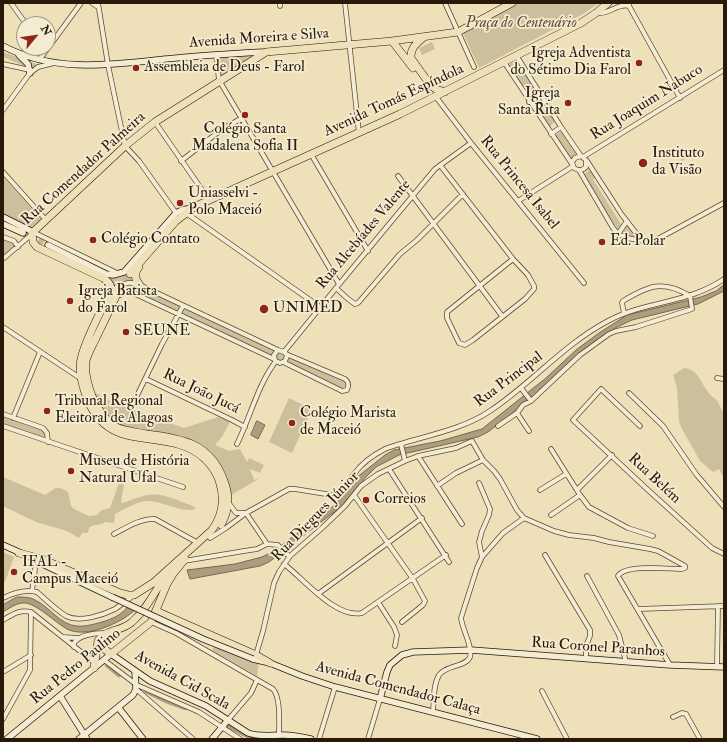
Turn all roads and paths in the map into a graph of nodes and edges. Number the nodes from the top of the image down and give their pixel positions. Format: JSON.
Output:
{"nodes":[{"id":1,"x":11,"y":3,"type":"edge"},
{"id":2,"x":81,"y":3,"type":"edge"},
{"id":3,"x":92,"y":3,"type":"edge"},
{"id":4,"x":345,"y":3,"type":"edge"},
{"id":5,"x":445,"y":3,"type":"edge"},
{"id":6,"x":512,"y":3,"type":"edge"},
{"id":7,"x":608,"y":3,"type":"edge"},
{"id":8,"x":629,"y":4,"type":"edge"},
{"id":9,"x":98,"y":5,"type":"edge"},
{"id":10,"x":596,"y":13,"type":"junction"},
{"id":11,"x":20,"y":16,"type":"edge"},
{"id":12,"x":458,"y":32,"type":"junction"},
{"id":13,"x":56,"y":36,"type":"edge"},
{"id":14,"x":425,"y":37,"type":"junction"},
{"id":15,"x":392,"y":42,"type":"junction"},
{"id":16,"x":349,"y":45,"type":"junction"},
{"id":17,"x":3,"y":46,"type":"edge"},
{"id":18,"x":413,"y":49,"type":"junction"},
{"id":19,"x":266,"y":52,"type":"junction"},
{"id":20,"x":16,"y":53,"type":"edge"},
{"id":21,"x":402,"y":53,"type":"junction"},
{"id":22,"x":216,"y":55,"type":"junction"},
{"id":23,"x":516,"y":55,"type":"junction"},
{"id":24,"x":20,"y":56,"type":"edge"},
{"id":25,"x":26,"y":56,"type":"edge"},
{"id":26,"x":42,"y":56,"type":"edge"},
{"id":27,"x":40,"y":60,"type":"junction"},
{"id":28,"x":504,"y":62,"type":"junction"},
{"id":29,"x":54,"y":63,"type":"junction"},
{"id":30,"x":3,"y":64,"type":"edge"},
{"id":31,"x":108,"y":65,"type":"junction"},
{"id":32,"x":474,"y":67,"type":"dead end"},
{"id":33,"x":724,"y":70,"type":"edge"},
{"id":34,"x":30,"y":71,"type":"junction"},
{"id":35,"x":219,"y":80,"type":"junction"},
{"id":36,"x":445,"y":92,"type":"junction"},
{"id":37,"x":539,"y":94,"type":"junction"},
{"id":38,"x":436,"y":97,"type":"junction"},
{"id":39,"x":680,"y":98,"type":"junction"},
{"id":40,"x":429,"y":100,"type":"junction"},
{"id":41,"x":529,"y":102,"type":"junction"},
{"id":42,"x":3,"y":110,"type":"edge"},
{"id":43,"x":242,"y":118,"type":"junction"},
{"id":44,"x":155,"y":122,"type":"junction"},
{"id":45,"x":561,"y":127,"type":"junction"},
{"id":46,"x":359,"y":133,"type":"junction"},
{"id":47,"x":551,"y":134,"type":"junction"},
{"id":48,"x":471,"y":143,"type":"junction"},
{"id":49,"x":125,"y":146,"type":"junction"},
{"id":50,"x":311,"y":154,"type":"junction"},
{"id":51,"x":583,"y":158,"type":"junction"},
{"id":52,"x":181,"y":161,"type":"junction"},
{"id":53,"x":440,"y":165,"type":"junction"},
{"id":54,"x":574,"y":167,"type":"junction"},
{"id":55,"x":3,"y":172,"type":"edge"},
{"id":56,"x":273,"y":172,"type":"junction"},
{"id":57,"x":398,"y":176,"type":"dead end"},
{"id":58,"x":463,"y":194,"type":"junction"},
{"id":59,"x":413,"y":197,"type":"junction"},
{"id":60,"x":209,"y":200,"type":"junction"},
{"id":61,"x":518,"y":201,"type":"junction"},
{"id":62,"x":724,"y":203,"type":"edge"},
{"id":63,"x":194,"y":207,"type":"junction"},
{"id":64,"x":176,"y":213,"type":"junction"},
{"id":65,"x":186,"y":213,"type":"junction"},
{"id":66,"x":3,"y":217,"type":"edge"},
{"id":67,"x":46,"y":220,"type":"junction"},
{"id":68,"x":627,"y":222,"type":"junction"},
{"id":69,"x":3,"y":224,"type":"edge"},
{"id":70,"x":433,"y":224,"type":"junction"},
{"id":71,"x":3,"y":227,"type":"edge"},
{"id":72,"x":170,"y":227,"type":"junction"},
{"id":73,"x":10,"y":228,"type":"junction"},
{"id":74,"x":23,"y":233,"type":"tunnel mouth"},
{"id":75,"x":33,"y":233,"type":"junction"},
{"id":76,"x":618,"y":234,"type":"junction"},
{"id":77,"x":3,"y":237,"type":"edge"},
{"id":78,"x":640,"y":240,"type":"junction"},
{"id":79,"x":48,"y":245,"type":"tunnel mouth"},
{"id":80,"x":18,"y":247,"type":"junction"},
{"id":81,"x":368,"y":251,"type":"junction"},
{"id":82,"x":3,"y":259,"type":"edge"},
{"id":83,"x":513,"y":259,"type":"junction"},
{"id":84,"x":124,"y":273,"type":"junction"},
{"id":85,"x":724,"y":279,"type":"edge"},
{"id":86,"x":584,"y":283,"type":"dead end"},
{"id":87,"x":480,"y":285,"type":"junction"},
{"id":88,"x":119,"y":286,"type":"joint"},
{"id":89,"x":142,"y":286,"type":"junction"},
{"id":90,"x":337,"y":286,"type":"junction"},
{"id":91,"x":116,"y":293,"type":"junction"},
{"id":92,"x":140,"y":296,"type":"junction"},
{"id":93,"x":690,"y":297,"type":"junction"},
{"id":94,"x":176,"y":302,"type":"junction"},
{"id":95,"x":183,"y":306,"type":"junction"},
{"id":96,"x":320,"y":307,"type":"junction"},
{"id":97,"x":170,"y":311,"type":"junction"},
{"id":98,"x":209,"y":311,"type":"dead end"},
{"id":99,"x":624,"y":313,"type":"junction"},
{"id":100,"x":179,"y":314,"type":"junction"},
{"id":101,"x":206,"y":316,"type":"junction"},
{"id":102,"x":502,"y":316,"type":"junction"},
{"id":103,"x":97,"y":320,"type":"junction"},
{"id":104,"x":3,"y":327,"type":"edge"},
{"id":105,"x":278,"y":350,"type":"junction"},
{"id":106,"x":40,"y":352,"type":"junction"},
{"id":107,"x":285,"y":353,"type":"junction"},
{"id":108,"x":275,"y":360,"type":"junction"},
{"id":109,"x":283,"y":362,"type":"junction"},
{"id":110,"x":80,"y":378,"type":"junction"},
{"id":111,"x":717,"y":378,"type":"dead end"},
{"id":112,"x":146,"y":379,"type":"junction"},
{"id":113,"x":724,"y":379,"type":"edge"},
{"id":114,"x":521,"y":388,"type":"junction"},
{"id":115,"x":629,"y":393,"type":"dead end"},
{"id":116,"x":531,"y":401,"type":"junction"},
{"id":117,"x":131,"y":408,"type":"dead end"},
{"id":118,"x":517,"y":413,"type":"junction"},
{"id":119,"x":3,"y":414,"type":"edge"},
{"id":120,"x":14,"y":418,"type":"junction"},
{"id":121,"x":3,"y":426,"type":"edge"},
{"id":122,"x":498,"y":426,"type":"dead end"},
{"id":123,"x":640,"y":426,"type":"dead end"},
{"id":124,"x":245,"y":427,"type":"junction"},
{"id":125,"x":529,"y":431,"type":"dead end"},
{"id":126,"x":48,"y":442,"type":"junction"},
{"id":127,"x":237,"y":444,"type":"dead end"},
{"id":128,"x":402,"y":445,"type":"junction"},
{"id":129,"x":551,"y":449,"type":"dead end"},
{"id":130,"x":612,"y":455,"type":"junction"},
{"id":131,"x":418,"y":456,"type":"junction"},
{"id":132,"x":483,"y":460,"type":"junction"},
{"id":133,"x":405,"y":461,"type":"junction"},
{"id":134,"x":389,"y":469,"type":"junction"},
{"id":135,"x":566,"y":474,"type":"junction"},
{"id":136,"x":479,"y":483,"type":"dead end"},
{"id":137,"x":437,"y":486,"type":"junction"},
{"id":138,"x":183,"y":487,"type":"dead end"},
{"id":139,"x":540,"y":490,"type":"dead end"},
{"id":140,"x":577,"y":490,"type":"junction"},
{"id":141,"x":354,"y":495,"type":"junction"},
{"id":142,"x":580,"y":495,"type":"junction"},
{"id":143,"x":228,"y":501,"type":"junction"},
{"id":144,"x":724,"y":507,"type":"edge"},
{"id":145,"x":246,"y":513,"type":"junction"},
{"id":146,"x":551,"y":515,"type":"dead end"},
{"id":147,"x":422,"y":518,"type":"junction"},
{"id":148,"x":524,"y":518,"type":"junction"},
{"id":149,"x":462,"y":524,"type":"dead end"},
{"id":150,"x":114,"y":534,"type":"dead end"},
{"id":151,"x":653,"y":536,"type":"dead end"},
{"id":152,"x":210,"y":538,"type":"junction"},
{"id":153,"x":388,"y":542,"type":"junction"},
{"id":154,"x":198,"y":543,"type":"junction"},
{"id":155,"x":267,"y":544,"type":"junction"},
{"id":156,"x":3,"y":545,"type":"edge"},
{"id":157,"x":19,"y":553,"type":"junction"},
{"id":158,"x":723,"y":553,"type":"edge"},
{"id":159,"x":546,"y":555,"type":"dead end"},
{"id":160,"x":290,"y":556,"type":"junction"},
{"id":161,"x":446,"y":556,"type":"junction"},
{"id":162,"x":482,"y":557,"type":"junction"},
{"id":163,"x":183,"y":561,"type":"junction"},
{"id":164,"x":450,"y":562,"type":"dead end"},
{"id":165,"x":284,"y":564,"type":"junction"},
{"id":166,"x":171,"y":566,"type":"junction"},
{"id":167,"x":35,"y":569,"type":"dead end"},
{"id":168,"x":588,"y":576,"type":"dead end"},
{"id":169,"x":413,"y":579,"type":"junction"},
{"id":170,"x":32,"y":591,"type":"junction"},
{"id":171,"x":318,"y":594,"type":"junction"},
{"id":172,"x":134,"y":595,"type":"junction"},
{"id":173,"x":3,"y":598,"type":"edge"},
{"id":174,"x":378,"y":602,"type":"junction"},
{"id":175,"x":718,"y":606,"type":"junction"},
{"id":176,"x":724,"y":606,"type":"edge"},
{"id":177,"x":638,"y":609,"type":"junction"},
{"id":178,"x":156,"y":611,"type":"junction"},
{"id":179,"x":31,"y":612,"type":"junction"},
{"id":180,"x":3,"y":620,"type":"edge"},
{"id":181,"x":181,"y":621,"type":"junction"},
{"id":182,"x":151,"y":622,"type":"junction"},
{"id":183,"x":402,"y":622,"type":"dead end"},
{"id":184,"x":104,"y":633,"type":"junction"},
{"id":185,"x":176,"y":633,"type":"junction"},
{"id":186,"x":63,"y":637,"type":"junction"},
{"id":187,"x":80,"y":638,"type":"junction"},
{"id":188,"x":98,"y":641,"type":"junction"},
{"id":189,"x":395,"y":646,"type":"dead end"},
{"id":190,"x":74,"y":647,"type":"junction"},
{"id":191,"x":471,"y":650,"type":"junction"},
{"id":192,"x":111,"y":654,"type":"junction"},
{"id":193,"x":31,"y":655,"type":"junction"},
{"id":194,"x":255,"y":657,"type":"junction"},
{"id":195,"x":586,"y":659,"type":"junction"},
{"id":196,"x":104,"y":660,"type":"junction"},
{"id":197,"x":626,"y":662,"type":"junction"},
{"id":198,"x":270,"y":663,"type":"joint"},
{"id":199,"x":670,"y":665,"type":"junction"},
{"id":200,"x":94,"y":666,"type":"junction"},
{"id":201,"x":717,"y":667,"type":"junction"},
{"id":202,"x":724,"y":667,"type":"edge"},
{"id":203,"x":3,"y":672,"type":"edge"},
{"id":204,"x":135,"y":672,"type":"junction"},
{"id":205,"x":257,"y":680,"type":"junction"},
{"id":206,"x":136,"y":687,"type":"junction"},
{"id":207,"x":335,"y":687,"type":"junction"},
{"id":208,"x":542,"y":691,"type":"dead end"},
{"id":209,"x":60,"y":696,"type":"junction"},
{"id":210,"x":378,"y":698,"type":"junction"},
{"id":211,"x":118,"y":707,"type":"junction"},
{"id":212,"x":433,"y":712,"type":"junction"},
{"id":213,"x":673,"y":717,"type":"dead end"},
{"id":214,"x":3,"y":719,"type":"edge"},
{"id":215,"x":228,"y":720,"type":"junction"},
{"id":216,"x":223,"y":727,"type":"junction"},
{"id":217,"x":279,"y":735,"type":"junction"},
{"id":218,"x":86,"y":737,"type":"edge"},
{"id":219,"x":7,"y":739,"type":"edge"},
{"id":220,"x":79,"y":739,"type":"edge"},
{"id":221,"x":143,"y":739,"type":"edge"},
{"id":222,"x":193,"y":739,"type":"edge"},
{"id":223,"x":212,"y":739,"type":"edge"},
{"id":224,"x":240,"y":739,"type":"edge"},
{"id":225,"x":311,"y":739,"type":"edge"},
{"id":226,"x":319,"y":739,"type":"edge"},
{"id":227,"x":368,"y":739,"type":"edge"},
{"id":228,"x":537,"y":739,"type":"edge"},
{"id":229,"x":567,"y":739,"type":"edge"},
{"id":230,"x":700,"y":739,"type":"edge"}],
"edges":[{"from":1,"to":11,"type":"street"},
{"from":2,"to":13,"type":"street"},
{"from":3,"to":9,"type":"street"},
{"from":4,"to":16,"type":"street"},
{"from":5,"to":12,"type":"street"},
{"from":6,"to":12,"type":"highway","name":"Avenida Moreira e Silva"},
{"from":7,"to":10,"type":"highway","name":"Avenida Tomás Espíndola"},
{"from":8,"to":10,"type":"street"},
{"from":8,"to":39,"type":"street"},
{"from":9,"to":31,"type":"street"},
{"from":10,"to":23,"type":"highway","name":"Avenida Tomás Espíndola"},
{"from":12,"to":14,"type":"highway","name":"Avenida Moreira e Silva"},
{"from":12,"to":32,"type":"street"},
{"from":14,"to":15,"type":"highway","name":"Avenida Moreira e Silva"},
{"from":14,"to":18,"type":"highway"},
{"from":15,"to":16,"type":"highway","name":"Avenida Moreira e Silva"},
{"from":15,"to":21,"type":"highway"},
{"from":16,"to":19,"type":"highway","name":"Avenida Moreira e Silva"},
{"from":16,"to":46,"type":"street"},
{"from":17,"to":20,"type":"main road","name":"Avenida Moreira e Silva"},
{"from":18,"to":21,"type":"highway"},
{"from":18,"to":36,"type":"highway"},
{"from":19,"to":22,"type":"main road","name":"Avenida Moreira e Silva"},
{"from":19,"to":35,"type":"highway","name":"Rua Comendador Palmeira"},
{"from":21,"to":40,"type":"highway"},
{"from":22,"to":31,"type":"main road","name":"Avenida Moreira e Silva"},
{"from":22,"to":35,"type":"street"},
{"from":23,"to":28,"type":"highway","name":"Avenida Tomás Espíndola"},
{"from":23,"to":37,"type":"street"},
{"from":24,"to":34,"type":"main road"},
{"from":25,"to":27,"type":"main road","name":"Avenida Moreira e Silva"},
{"from":26,"to":27,"type":"street"},
{"from":27,"to":29,"type":"main road","name":"Avenida Moreira e Silva"},
{"from":28,"to":36,"type":"highway","name":"Avenida Tomás Espíndola"},
{"from":28,"to":41,"type":"street"},
{"from":29,"to":31,"type":"main road","name":"Avenida Moreira e Silva"},
{"from":29,"to":34,"type":"street"},
{"from":30,"to":34,"type":"street"},
{"from":31,"to":49,"type":"street"},
{"from":33,"to":39,"type":"street","name":"Rua Joaquim Nabuco"},
{"from":34,"to":42,"type":"street"},
{"from":35,"to":43,"type":"street"},
{"from":35,"to":44,"type":"highway","name":"Rua Comendador Palmeira"},
{"from":36,"to":38,"type":"highway","name":"Avenida Tomás Espíndola"},
{"from":37,"to":41,"type":"street"},
{"from":37,"to":45,"type":"street"},
{"from":38,"to":40,"type":"highway","name":"Avenida Tomás Espíndola"},
{"from":38,"to":48,"type":"street","name":"Rua Princesa Isabel"},
{"from":39,"to":51,"type":"street","name":"Rua Joaquim Nabuco"},
{"from":40,"to":46,"type":"highway","name":"Avenida Tomás Espíndola"},
{"from":41,"to":47,"type":"street"},
{"from":43,"to":52,"type":"street"},
{"from":43,"to":56,"type":"street"},
{"from":44,"to":49,"type":"highway","name":"Rua Comendador Palmeira"},
{"from":44,"to":52,"type":"street"},
{"from":45,"to":47,"type":"street"},
{"from":45,"to":51,"type":"street"},
{"from":46,"to":50,"type":"highway","name":"Avenida Tomás Espíndola"},
{"from":47,"to":54,"type":"street"},
{"from":48,"to":53,"type":"street","name":"Rua Alcebíades Valente"},
{"from":48,"to":61,"type":"street","name":"Rua Princesa Isabel"},
{"from":49,"to":64,"type":"street"},
{"from":49,"to":67,"type":"highway","name":"Rua Comendador Palmeira"},
{"from":50,"to":56,"type":"highway","name":"Avenida Tomás Espíndola"},
{"from":50,"to":81,"type":"street"},
{"from":51,"to":54,"type":"street"},
{"from":51,"to":54,"type":"street"},
{"from":51,"to":68,"type":"street"},
{"from":52,"to":60,"type":"street"},
{"from":53,"to":58,"type":"street"},
{"from":53,"to":59,"type":"street","name":"Rua Alcebíades Valente"},
{"from":54,"to":61,"type":"street"},
{"from":54,"to":76,"type":"street"},
{"from":55,"to":67,"type":"street"},
{"from":56,"to":60,"type":"highway","name":"Avenida Tomás Espíndola"},
{"from":56,"to":90,"type":"street"},
{"from":57,"to":59,"type":"street"},
{"from":58,"to":70,"type":"street"},
{"from":58,"to":83,"type":"street"},
{"from":59,"to":70,"type":"street"},
{"from":59,"to":81,"type":"street","name":"Rua Alcebíades Valente"},
{"from":60,"to":63,"type":"highway","name":"Avenida Tomás Espíndola"},
{"from":61,"to":86,"type":"street","name":"Rua Princesa Isabel"},
{"from":62,"to":78,"type":"street"},
{"from":63,"to":64,"type":"main road"},
{"from":63,"to":65,"type":"highway","name":"Avenida Tomás Espíndola"},
{"from":64,"to":84,"type":"main road"},
{"from":65,"to":72,"type":"highway","name":"Avenida Tomás Espíndola"},
{"from":65,"to":96,"type":"street"},
{"from":66,"to":75,"type":"main road"},
{"from":67,"to":75,"type":"highway","name":"Rua Comendador Palmeira"},
{"from":68,"to":76,"type":"street"},
{"from":68,"to":78,"type":"street"},
{"from":69,"to":73,"type":"main road"},
{"from":70,"to":87,"type":"street"},
{"from":70,"to":90,"type":"street"},
{"from":71,"to":73,"type":"main road"},
{"from":72,"to":84,"type":"highway"},
{"from":72,"to":89,"type":"highway"},
{"from":73,"to":74,"type":"main road"},
{"from":75,"to":80,"type":"street","name":"Rua Comendador Palmeira"},
{"from":75,"to":84,"type":"street"},
{"from":75,"to":91,"type":"highway"},
{"from":76,"to":78,"type":"street"},
{"from":77,"to":80,"type":"street"},
{"from":79,"to":84,"type":"main road"},
{"from":80,"to":82,"type":"street","name":"Rua Comendador Palmeira"},
{"from":81,"to":90,"type":"street","name":"Rua Alcebíades Valente"},
{"from":83,"to":87,"type":"street"},
{"from":83,"to":102,"type":"street"},
{"from":85,"to":93,"type":"street","name":"Rua Principal"},
{"from":87,"to":102,"type":"street"},
{"from":87,"to":102,"type":"street"},
{"from":88,"to":89,"type":"street"},
{"from":88,"to":103,"type":"highway"},
{"from":89,"to":92,"type":"street"},
{"from":89,"to":94,"type":"street"},
{"from":90,"to":96,"type":"street","name":"Rua Alcebíades Valente"},
{"from":91,"to":92,"type":"street"},
{"from":91,"to":103,"type":"highway"},
{"from":91,"to":143,"type":"highway"},
{"from":92,"to":97,"type":"street"},
{"from":93,"to":99,"type":"street","name":"Rua Principal"},
{"from":93,"to":99,"type":"street"},
{"from":93,"to":116,"type":"street"},
{"from":94,"to":95,"type":"street"},
{"from":94,"to":97,"type":"street"},
{"from":95,"to":100,"type":"street"},
{"from":95,"to":101,"type":"street"},
{"from":96,"to":107,"type":"street","name":"Rua Alcebíades Valente"},
{"from":97,"to":100,"type":"street"},
{"from":98,"to":101,"type":"street"},
{"from":99,"to":114,"type":"street","name":"Rua Principal"},
{"from":100,"to":108,"type":"street"},
{"from":100,"to":112,"type":"street"},
{"from":101,"to":105,"type":"street"},
{"from":103,"to":110,"type":"highway"},
{"from":104,"to":106,"type":"street"},
{"from":105,"to":107,"type":"street"},
{"from":105,"to":108,"type":"street"},
{"from":106,"to":110,"type":"street"},
{"from":106,"to":120,"type":"street"},
{"from":107,"to":109,"type":"street"},
{"from":107,"to":109,"type":"street"},
{"from":108,"to":109,"type":"street"},
{"from":108,"to":124,"type":"street"},
{"from":110,"to":154,"type":"highway"},
{"from":111,"to":113,"type":"street"},
{"from":112,"to":117,"type":"street"},
{"from":112,"to":124,"type":"street","name":"Rua João Jucá"},
{"from":114,"to":116,"type":"street"},
{"from":114,"to":128,"type":"street","name":"Rua Principal"},
{"from":115,"to":144,"type":"street"},
{"from":116,"to":118,"type":"street"},
{"from":118,"to":122,"type":"street"},
{"from":118,"to":125,"type":"street"},
{"from":119,"to":120,"type":"street"},
{"from":120,"to":126,"type":"street"},
{"from":121,"to":126,"type":"street"},
{"from":123,"to":130,"type":"street","name":"Rua Belém"},
{"from":124,"to":127,"type":"street"},
{"from":126,"to":138,"type":"street"},
{"from":128,"to":133,"type":"street"},
{"from":128,"to":145,"type":"street","name":"Rua Principal"},
{"from":129,"to":135,"type":"street"},
{"from":130,"to":140,"type":"street"},
{"from":130,"to":158,"type":"street","name":"Rua Belém"},
{"from":131,"to":132,"type":"street","name":"Rua Diegues Júnior"},
{"from":131,"to":133,"type":"street","name":"Rua Diegues Júnior"},
{"from":131,"to":137,"type":"street"},
{"from":132,"to":137,"type":"street"},
{"from":132,"to":148,"type":"street"},
{"from":133,"to":134,"type":"street","name":"Rua Diegues Júnior"},
{"from":134,"to":141,"type":"street","name":"Rua Diegues Júnior"},
{"from":134,"to":147,"type":"street"},
{"from":135,"to":139,"type":"street"},
{"from":135,"to":140,"type":"street"},
{"from":136,"to":162,"type":"street"},
{"from":137,"to":149,"type":"street"},
{"from":140,"to":142,"type":"street"},
{"from":141,"to":153,"type":"street"},
{"from":141,"to":160,"type":"street","name":"Rua Diegues Júnior"},
{"from":142,"to":146,"type":"street"},
{"from":142,"to":151,"type":"street"},
{"from":143,"to":145,"type":"street"},
{"from":143,"to":152,"type":"highway","name":"Rua Pedro Paulino"},
{"from":145,"to":152,"type":"street","name":"Rua Principal"},
{"from":145,"to":155,"type":"street"},
{"from":147,"to":153,"type":"street"},
{"from":147,"to":161,"type":"street"},
{"from":148,"to":162,"type":"street"},
{"from":148,"to":177,"type":"street"},
{"from":150,"to":154,"type":"street"},
{"from":152,"to":163,"type":"highway","name":"Rua Pedro Paulino"},
{"from":153,"to":169,"type":"street"},
{"from":153,"to":171,"type":"street"},
{"from":154,"to":166,"type":"highway"},
{"from":155,"to":160,"type":"street"},
{"from":155,"to":163,"type":"street"},
{"from":156,"to":157,"type":"main road"},
{"from":157,"to":172,"type":"highway"},
{"from":157,"to":194,"type":"main road","bridge":true},
{"from":159,"to":195,"type":"street"},
{"from":160,"to":165,"type":"street","name":"Rua Diegues Júnior"},
{"from":161,"to":164,"type":"street"},
{"from":161,"to":169,"type":"street"},
{"from":162,"to":191,"type":"street"},
{"from":163,"to":178,"type":"highway","name":"Rua Pedro Paulino"},
{"from":165,"to":171,"type":"street"},
{"from":165,"to":194,"type":"street","name":"Rua Diegues Júnior"},
{"from":166,"to":172,"type":"highway"},
{"from":166,"to":184,"type":"highway"},
{"from":167,"to":170,"type":"street"},
{"from":168,"to":197,"type":"street"},
{"from":169,"to":174,"type":"street"},
{"from":169,"to":183,"type":"street"},
{"from":170,"to":172,"type":"street"},
{"from":170,"to":173,"type":"street"},
{"from":171,"to":174,"type":"street"},
{"from":174,"to":189,"type":"street"},
{"from":175,"to":176,"type":"street"},
{"from":175,"to":177,"type":"street"},
{"from":175,"to":201,"type":"street"},
{"from":177,"to":199,"type":"street"},
{"from":178,"to":181,"type":"highway"},
{"from":178,"to":182,"type":"highway","name":"Rua Pedro Paulino"},
{"from":179,"to":180,"type":"street"},
{"from":179,"to":186,"type":"street"},
{"from":179,"to":193,"type":"street"},
{"from":181,"to":185,"type":"street"},
{"from":181,"to":194,"type":"highway"},
{"from":182,"to":185,"type":"street"},
{"from":182,"to":192,"type":"highway","name":"Rua Pedro Paulino"},
{"from":184,"to":187,"type":"street"},
{"from":184,"to":188,"type":"highway"},
{"from":185,"to":205,"type":"street"},
{"from":186,"to":187,"type":"street"},
{"from":186,"to":190,"type":"street"},
{"from":187,"to":190,"type":"street"},
{"from":188,"to":192,"type":"highway"},
{"from":188,"to":200,"type":"highway"},
{"from":190,"to":200,"type":"street"},
{"from":191,"to":195,"type":"main road","name":"Rua Coronel Paranhos"},
{"from":191,"to":210,"type":"main road","name":"Rua Coronel Paranhos"},
{"from":191,"to":212,"type":"street"},
{"from":192,"to":196,"type":"main road","name":"Rua Pedro Paulino"},
{"from":192,"to":204,"type":"main road","name":"Avenida Cid Scala"},
{"from":193,"to":203,"type":"street"},
{"from":193,"to":214,"type":"street"},
{"from":194,"to":198,"type":"highway"},
{"from":195,"to":197,"type":"main road","name":"Rua Coronel Paranhos"},
{"from":196,"to":200,"type":"main road","name":"Rua Pedro Paulino"},
{"from":196,"to":206,"type":"street","name":"Avenida Cid Scala"},
{"from":197,"to":199,"type":"main road","name":"Rua Coronel Paranhos"},
{"from":198,"to":207,"type":"main road","name":"Avenida Comendador Calaça"},
{"from":199,"to":201,"type":"main road","name":"Rua Coronel Paranhos"},
{"from":200,"to":209,"type":"main road","name":"Rua Pedro Paulino"},
{"from":201,"to":202,"type":"main road","name":"Rua Coronel Paranhos"},
{"from":204,"to":206,"type":"main road"},
{"from":204,"to":215,"type":"main road","name":"Avenida Cid Scala"},
{"from":205,"to":215,"type":"street"},
{"from":205,"to":217,"type":"street"},
{"from":206,"to":211,"type":"main road"},
{"from":206,"to":216,"type":"street","name":"Avenida Cid Scala"},
{"from":206,"to":222,"type":"street"},
{"from":207,"to":210,"type":"main road","name":"Avenida Comendador Calaça"},
{"from":207,"to":226,"type":"street"},
{"from":208,"to":229,"type":"street"},
{"from":209,"to":218,"type":"main road"},
{"from":209,"to":219,"type":"main road","name":"Rua Pedro Paulino"},
{"from":210,"to":212,"type":"main road","name":"Avenida Comendador Calaça"},
{"from":210,"to":227,"type":"street"},
{"from":211,"to":218,"type":"main road"},
{"from":211,"to":221,"type":"main road"},
{"from":212,"to":228,"type":"main road","name":"Avenida Comendador Calaça"},
{"from":213,"to":230,"type":"street"},
{"from":215,"to":216,"type":"main road"},
{"from":215,"to":217,"type":"main road","name":"Avenida Cid Scala"},
{"from":216,"to":223,"type":"main road"},
{"from":216,"to":224,"type":"street","name":"Avenida Cid Scala"},
{"from":217,"to":225,"type":"main road","name":"Avenida Cid Scala"},
{"from":218,"to":220,"type":"main road"}]}
